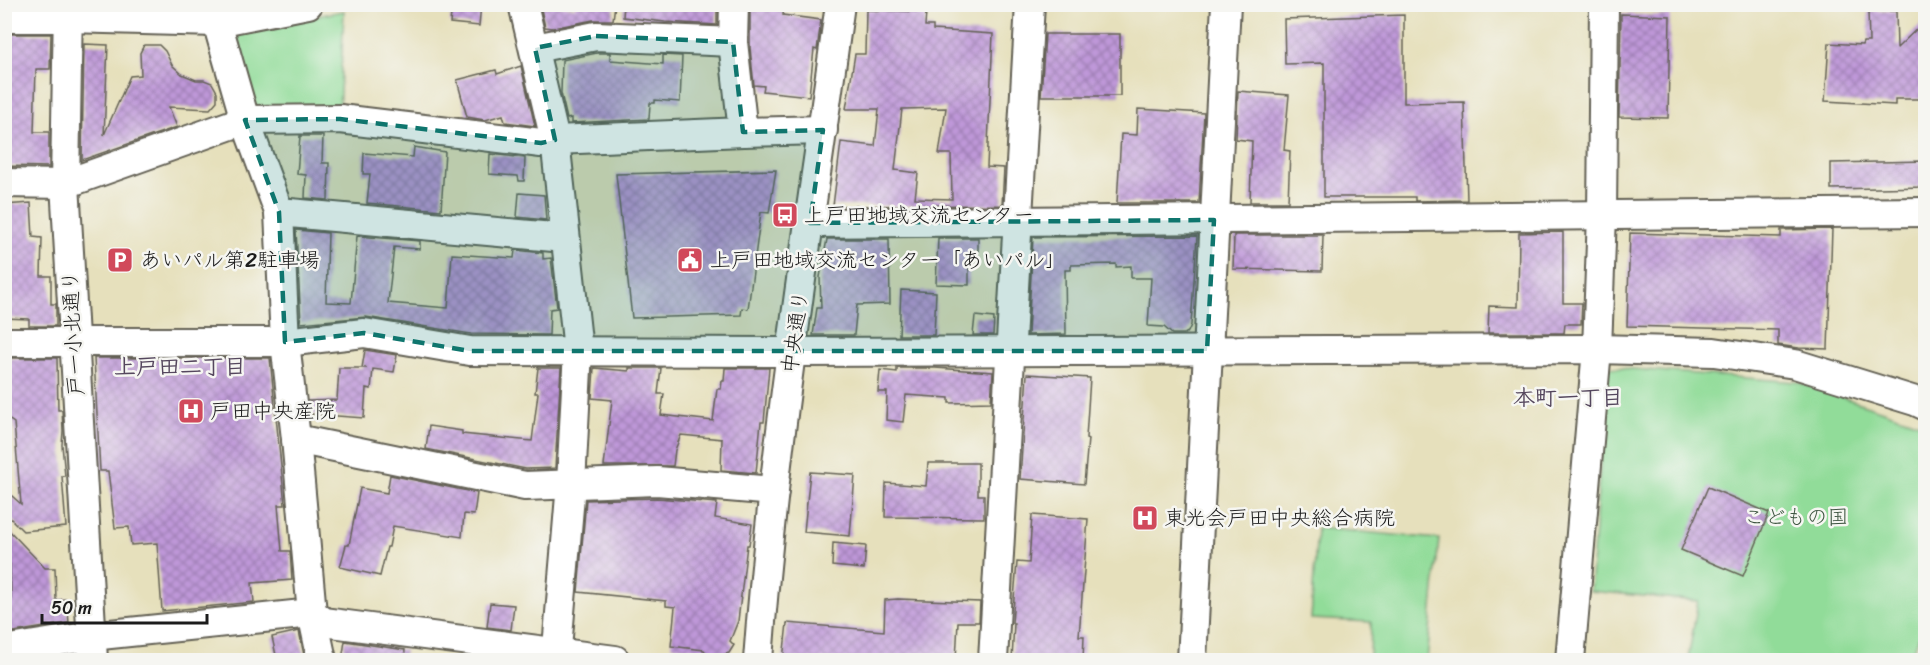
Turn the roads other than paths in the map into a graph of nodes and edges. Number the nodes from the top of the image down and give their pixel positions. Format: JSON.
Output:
{"nodes":[{"id":1,"x":308,"y":4,"type":"edge"},
{"id":2,"x":523,"y":4,"type":"edge"},
{"id":3,"x":734,"y":4,"type":"edge"},
{"id":4,"x":840,"y":4,"type":"edge"},
{"id":5,"x":1030,"y":4,"type":"edge"},
{"id":6,"x":1226,"y":4,"type":"edge"},
{"id":7,"x":1604,"y":4,"type":"edge"},
{"id":8,"x":68,"y":11,"type":"edge"},
{"id":9,"x":216,"y":13,"type":"edge"},
{"id":10,"x":4,"y":18,"type":"edge"},
{"id":11,"x":733,"y":42,"type":"junction"},
{"id":12,"x":535,"y":48,"type":"junction"},
{"id":13,"x":245,"y":120,"type":"junction"},
{"id":14,"x":823,"y":130,"type":"junction"},
{"id":15,"x":744,"y":132,"type":"junction"},
{"id":16,"x":555,"y":140,"type":"junction"},
{"id":17,"x":4,"y":183,"type":"edge"},
{"id":18,"x":65,"y":184,"type":"junction"},
{"id":19,"x":279,"y":212,"type":"junction"},
{"id":20,"x":1926,"y":212,"type":"edge"},
{"id":21,"x":1602,"y":214,"type":"junction"},
{"id":22,"x":1214,"y":220,"type":"junction"},
{"id":23,"x":1017,"y":222,"type":"junction"},
{"id":24,"x":810,"y":223,"type":"junction"},
{"id":25,"x":564,"y":238,"type":"junction"},
{"id":26,"x":4,"y":342,"type":"edge"},
{"id":27,"x":285,"y":342,"type":"junction"},
{"id":28,"x":73,"y":343,"type":"junction"},
{"id":29,"x":1597,"y":349,"type":"junction"},
{"id":30,"x":578,"y":350,"type":"junction"},
{"id":31,"x":1011,"y":351,"type":"junction"},
{"id":32,"x":1207,"y":351,"type":"junction"},
{"id":33,"x":792,"y":352,"type":"junction"},
{"id":34,"x":1926,"y":406,"type":"edge"},
{"id":35,"x":296,"y":439,"type":"junction"},
{"id":36,"x":571,"y":484,"type":"junction"},
{"id":37,"x":774,"y":490,"type":"junction"},
{"id":38,"x":312,"y":613,"type":"junction"},
{"id":39,"x":92,"y":648,"type":"edge"},
{"id":40,"x":4,"y":650,"type":"edge"},
{"id":41,"x":556,"y":657,"type":"edge"},
{"id":42,"x":322,"y":660,"type":"edge"},
{"id":43,"x":615,"y":660,"type":"edge"},
{"id":44,"x":758,"y":660,"type":"edge"},
{"id":45,"x":993,"y":660,"type":"edge"},
{"id":46,"x":1192,"y":660,"type":"edge"},
{"id":47,"x":1570,"y":660,"type":"edge"}],
"edges":[{"from":1,"to":9,"type":"street"},
{"from":2,"to":12,"type":"street"},
{"from":3,"to":11,"type":"street"},
{"from":4,"to":14,"type":"street","name":"中央通り"},
{"from":5,"to":23,"type":"street"},
{"from":6,"to":22,"type":"street"},
{"from":7,"to":21,"type":"street"},
{"from":8,"to":9,"type":"street"},
{"from":8,"to":10,"type":"street"},
{"from":8,"to":18,"type":"street","name":"戸一小北通り"},
{"from":9,"to":13,"type":"street"},
{"from":11,"to":12,"type":"street"},
{"from":11,"to":15,"type":"street"},
{"from":12,"to":16,"type":"street"},
{"from":13,"to":16,"type":"street"},
{"from":13,"to":18,"type":"street"},
{"from":13,"to":19,"type":"street"},
{"from":14,"to":15,"type":"street"},
{"from":14,"to":24,"type":"street","name":"中央通り"},
{"from":15,"to":16,"type":"street"},
{"from":16,"to":25,"type":"street"},
{"from":17,"to":18,"type":"street"},
{"from":18,"to":28,"type":"street","name":"戸一小北通り"},
{"from":19,"to":25,"type":"street"},
{"from":19,"to":27,"type":"street"},
{"from":20,"to":21,"type":"street"},
{"from":21,"to":22,"type":"street"},
{"from":21,"to":29,"type":"street"},
{"from":22,"to":23,"type":"street"},
{"from":22,"to":32,"type":"street"},
{"from":23,"to":24,"type":"street"},
{"from":23,"to":31,"type":"street"},
{"from":24,"to":33,"type":"street","name":"中央通り"},
{"from":25,"to":30,"type":"street"},
{"from":26,"to":28,"type":"street"},
{"from":27,"to":28,"type":"street"},
{"from":27,"to":30,"type":"street"},
{"from":27,"to":35,"type":"street"},
{"from":28,"to":39,"type":"street","name":"戸一小北通り"},
{"from":29,"to":32,"type":"street"},
{"from":29,"to":34,"type":"street"},
{"from":29,"to":47,"type":"street"},
{"from":30,"to":33,"type":"street"},
{"from":30,"to":36,"type":"street"},
{"from":31,"to":32,"type":"street"},
{"from":31,"to":33,"type":"street"},
{"from":31,"to":45,"type":"street"},
{"from":32,"to":46,"type":"street"},
{"from":33,"to":37,"type":"street","name":"中央通り"},
{"from":35,"to":36,"type":"street"},
{"from":35,"to":38,"type":"street"},
{"from":36,"to":37,"type":"street"},
{"from":36,"to":41,"type":"street"},
{"from":37,"to":44,"type":"street","name":"中央通り"},
{"from":38,"to":39,"type":"street"},
{"from":38,"to":41,"type":"street"},
{"from":38,"to":42,"type":"street"},
{"from":39,"to":40,"type":"street"},
{"from":41,"to":43,"type":"street"}]}
